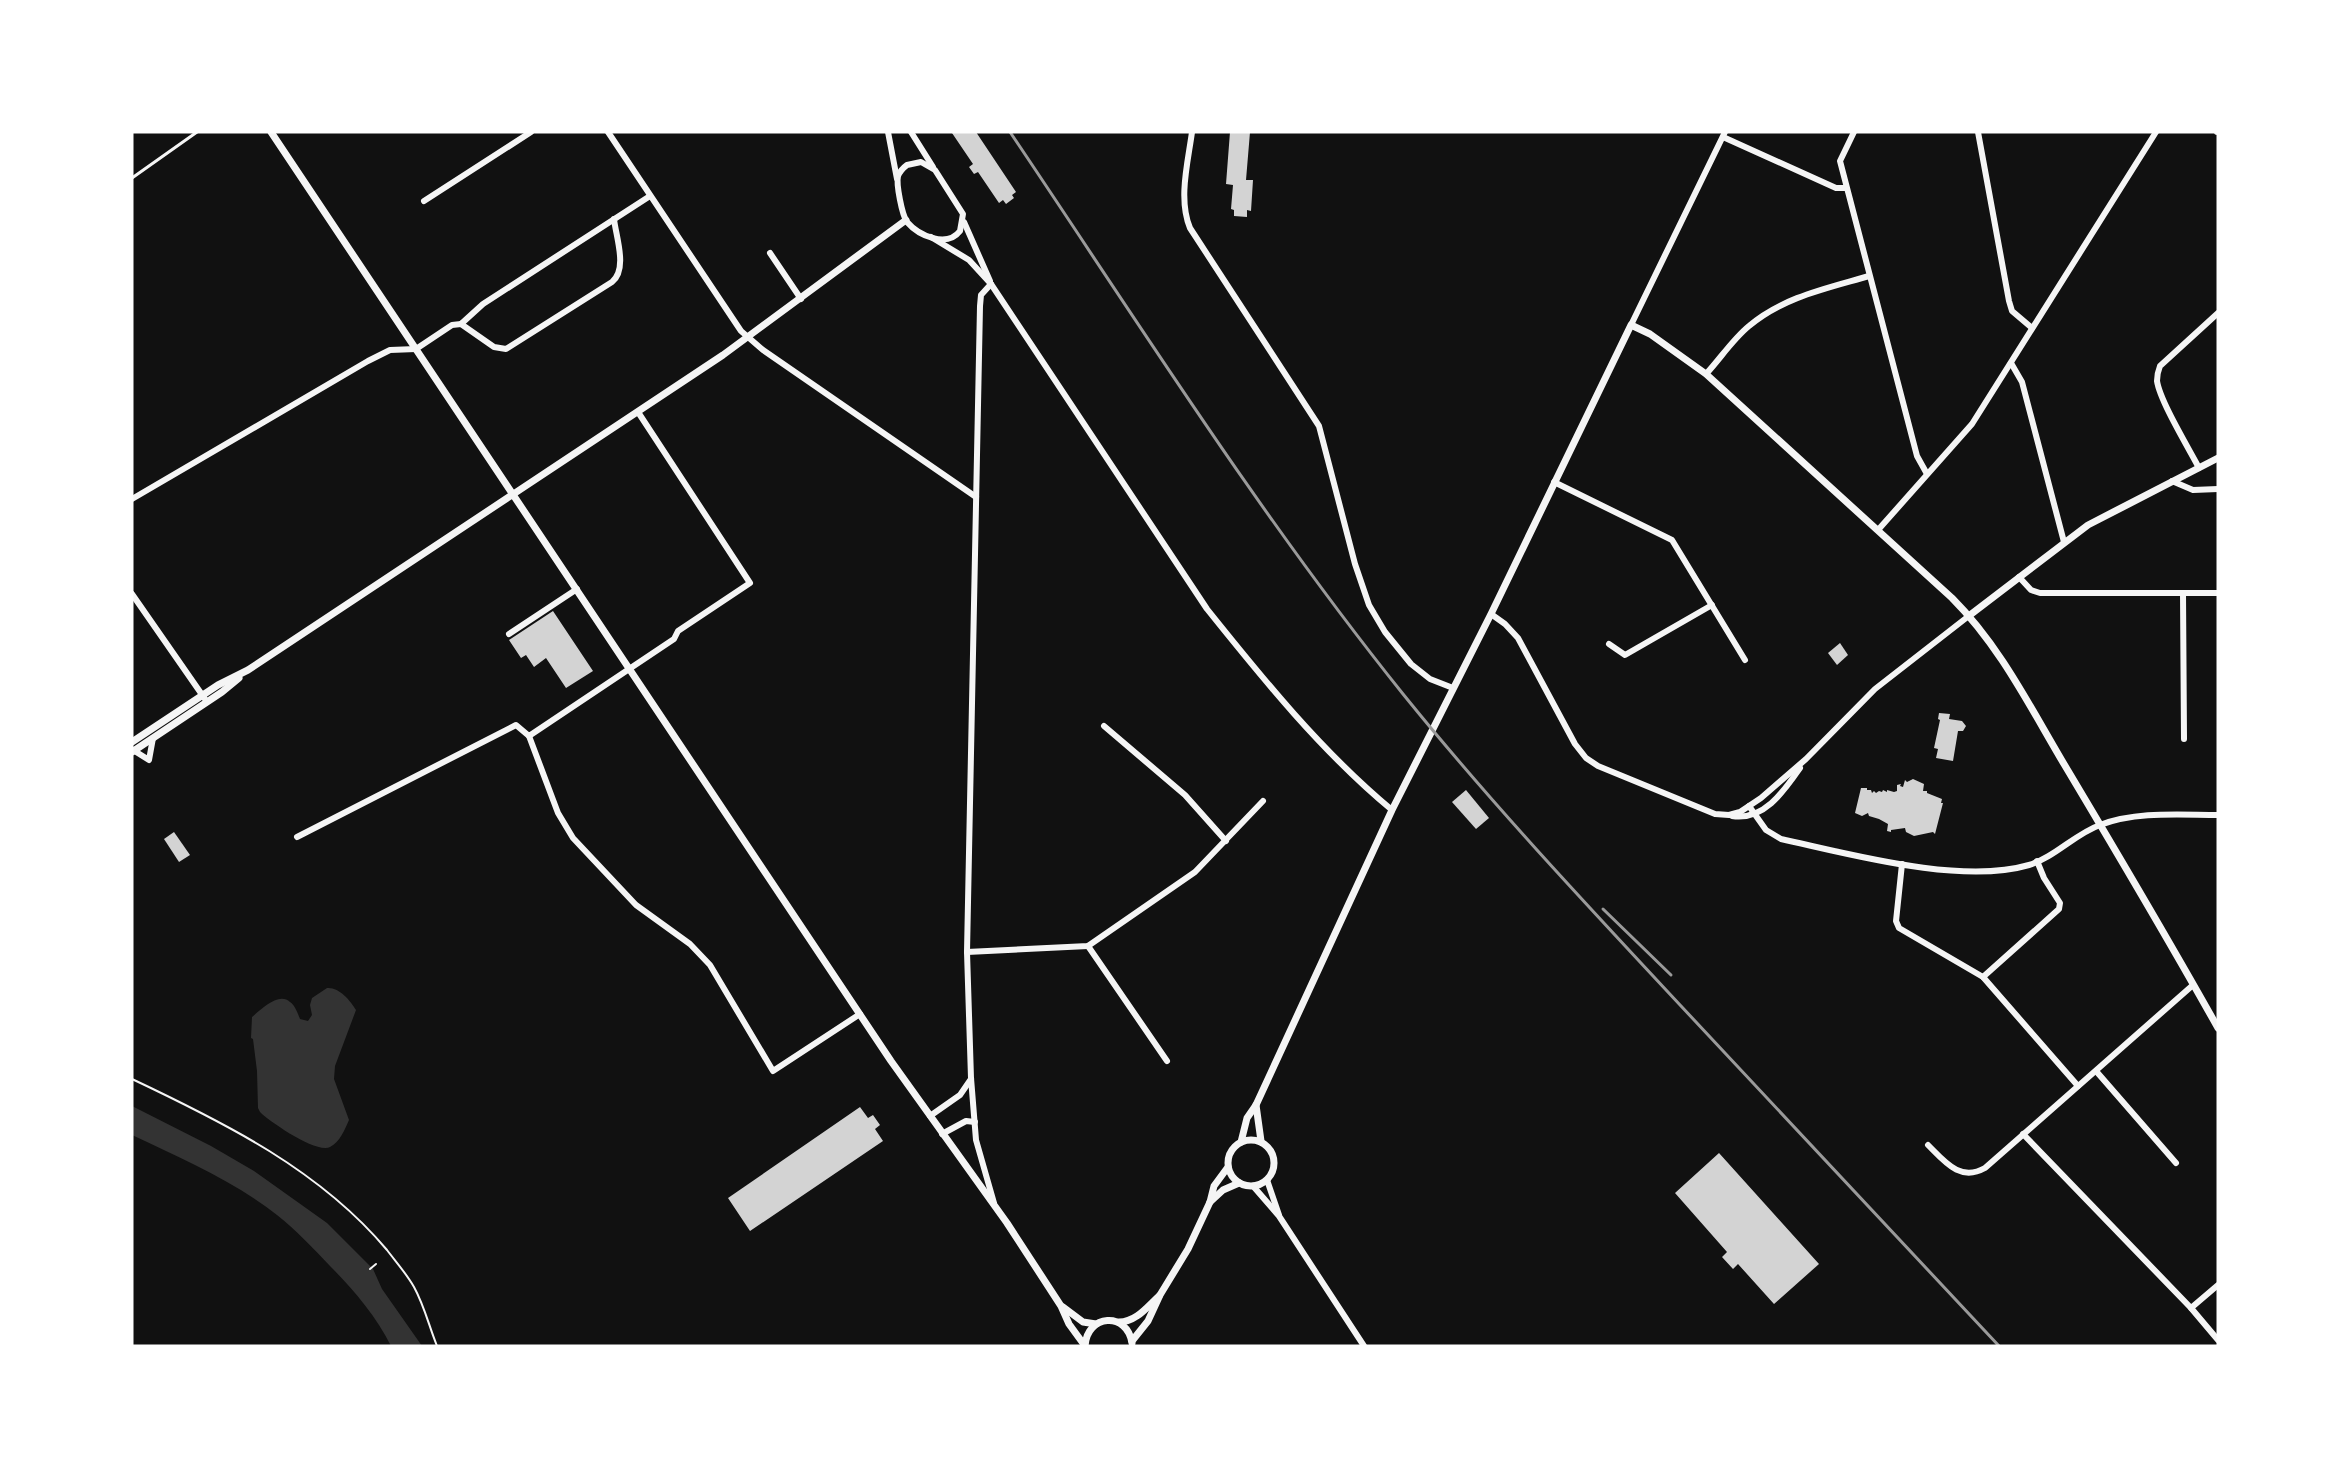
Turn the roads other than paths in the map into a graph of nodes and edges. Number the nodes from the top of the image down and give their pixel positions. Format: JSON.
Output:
{"nodes":[{"id":1,"x":197,"y":132,"type":"edge"},
{"id":2,"x":271,"y":132,"type":"edge"},
{"id":3,"x":531,"y":132,"type":"edge"},
{"id":4,"x":608,"y":132,"type":"edge"},
{"id":5,"x":888,"y":132,"type":"edge"},
{"id":6,"x":911,"y":132,"type":"edge"},
{"id":7,"x":1192,"y":132,"type":"edge"},
{"id":8,"x":1854,"y":132,"type":"edge"},
{"id":9,"x":1978,"y":132,"type":"edge"},
{"id":10,"x":2156,"y":132,"type":"edge"},
{"id":11,"x":1724,"y":135,"type":"edge"},
{"id":12,"x":935,"y":170,"type":"junction"},
{"id":13,"x":132,"y":178,"type":"edge"},
{"id":14,"x":897,"y":183,"type":"junction"},
{"id":15,"x":1846,"y":188,"type":"junction"},
{"id":16,"x":650,"y":196,"type":"junction"},
{"id":17,"x":424,"y":201,"type":"dead end"},
{"id":18,"x":614,"y":219,"type":"junction"},
{"id":19,"x":906,"y":220,"type":"junction"},
{"id":20,"x":963,"y":221,"type":"junction"},
{"id":21,"x":931,"y":237,"type":"junction"},
{"id":22,"x":770,"y":253,"type":"dead end"},
{"id":23,"x":1869,"y":276,"type":"junction"},
{"id":24,"x":991,"y":284,"type":"junction"},
{"id":25,"x":801,"y":299,"type":"junction"},
{"id":26,"x":2218,"y":313,"type":"edge"},
{"id":27,"x":461,"y":324,"type":"junction"},
{"id":28,"x":1631,"y":325,"type":"junction"},
{"id":29,"x":2032,"y":328,"type":"junction"},
{"id":30,"x":748,"y":338,"type":"junction"},
{"id":31,"x":416,"y":349,"type":"junction"},
{"id":32,"x":2011,"y":363,"type":"junction"},
{"id":33,"x":1706,"y":374,"type":"junction"},
{"id":34,"x":638,"y":412,"type":"junction"},
{"id":35,"x":2218,"y":458,"type":"edge"},
{"id":36,"x":2199,"y":468,"type":"junction"},
{"id":37,"x":1927,"y":474,"type":"junction"},
{"id":38,"x":2172,"y":480,"type":"junction"},
{"id":39,"x":1554,"y":482,"type":"junction"},
{"id":40,"x":2218,"y":489,"type":"edge"},
{"id":41,"x":513,"y":494,"type":"junction"},
{"id":42,"x":976,"y":497,"type":"junction"},
{"id":43,"x":132,"y":499,"type":"edge"},
{"id":44,"x":1878,"y":530,"type":"junction"},
{"id":45,"x":2064,"y":542,"type":"junction"},
{"id":46,"x":2019,"y":578,"type":"junction"},
{"id":47,"x":577,"y":589,"type":"junction"},
{"id":48,"x":2183,"y":593,"type":"junction"},
{"id":49,"x":2218,"y":593,"type":"edge"},
{"id":50,"x":132,"y":594,"type":"edge"},
{"id":51,"x":1712,"y":605,"type":"junction"},
{"id":52,"x":1491,"y":614,"type":"junction"},
{"id":53,"x":1970,"y":615,"type":"junction"},
{"id":54,"x":509,"y":634,"type":"dead end"},
{"id":55,"x":1609,"y":644,"type":"dead end"},
{"id":56,"x":1745,"y":660,"type":"dead end"},
{"id":57,"x":629,"y":669,"type":"junction"},
{"id":58,"x":1453,"y":688,"type":"junction"},
{"id":59,"x":205,"y":699,"type":"junction"},
{"id":60,"x":1104,"y":726,"type":"dead end"},
{"id":61,"x":529,"y":736,"type":"junction"},
{"id":62,"x":153,"y":738,"type":"junction"},
{"id":63,"x":2184,"y":739,"type":"dead end"},
{"id":64,"x":132,"y":742,"type":"edge"},
{"id":65,"x":133,"y":751,"type":"edge"},
{"id":66,"x":1806,"y":759,"type":"junction"},
{"id":67,"x":1263,"y":801,"type":"dead end"},
{"id":68,"x":1749,"y":806,"type":"junction"},
{"id":69,"x":1392,"y":810,"type":"junction"},
{"id":70,"x":1729,"y":815,"type":"junction"},
{"id":71,"x":1754,"y":815,"type":"junction"},
{"id":72,"x":2218,"y":815,"type":"edge"},
{"id":73,"x":2100,"y":825,"type":"junction"},
{"id":74,"x":297,"y":837,"type":"dead end"},
{"id":75,"x":1226,"y":841,"type":"junction"},
{"id":76,"x":2037,"y":861,"type":"junction"},
{"id":77,"x":1902,"y":864,"type":"junction"},
{"id":78,"x":1088,"y":945,"type":"junction"},
{"id":79,"x":967,"y":952,"type":"junction"},
{"id":80,"x":1983,"y":977,"type":"junction"},
{"id":81,"x":2193,"y":985,"type":"junction"},
{"id":82,"x":860,"y":1014,"type":"junction"},
{"id":83,"x":2218,"y":1028,"type":"edge"},
{"id":84,"x":1167,"y":1061,"type":"dead end"},
{"id":85,"x":2096,"y":1071,"type":"junction"},
{"id":86,"x":971,"y":1078,"type":"junction"},
{"id":87,"x":2078,"y":1086,"type":"junction"},
{"id":88,"x":1256,"y":1105,"type":"junction"},
{"id":89,"x":930,"y":1116,"type":"junction"},
{"id":90,"x":975,"y":1122,"type":"junction"},
{"id":91,"x":942,"y":1134,"type":"junction"},
{"id":92,"x":2023,"y":1134,"type":"junction"},
{"id":93,"x":1261,"y":1141,"type":"junction"},
{"id":94,"x":1241,"y":1142,"type":"junction"},
{"id":95,"x":1928,"y":1145,"type":"dead end"},
{"id":96,"x":2176,"y":1163,"type":"dead end"},
{"id":97,"x":1228,"y":1167,"type":"junction"},
{"id":98,"x":1267,"y":1180,"type":"junction"},
{"id":99,"x":1239,"y":1183,"type":"junction"},
{"id":100,"x":1253,"y":1186,"type":"junction"},
{"id":101,"x":1210,"y":1202,"type":"junction"},
{"id":102,"x":995,"y":1206,"type":"junction"},
{"id":103,"x":1279,"y":1216,"type":"junction"},
{"id":104,"x":2218,"y":1285,"type":"edge"},
{"id":105,"x":1160,"y":1294,"type":"junction"},
{"id":106,"x":1061,"y":1306,"type":"junction"},
{"id":107,"x":2191,"y":1308,"type":"junction"},
{"id":108,"x":1118,"y":1322,"type":"junction"},
{"id":109,"x":1096,"y":1324,"type":"junction"},
{"id":110,"x":2218,"y":1340,"type":"edge"},
{"id":111,"x":1132,"y":1344,"type":"edge"},
{"id":112,"x":1085,"y":1346,"type":"edge"},
{"id":113,"x":1364,"y":1346,"type":"edge"}],
"edges":[{"from":1,"to":13,"type":"lane"},
{"from":2,"to":31,"type":"street"},
{"from":3,"to":17,"type":"street"},
{"from":4,"to":16,"type":"street"},
{"from":5,"to":14,"type":"street"},
{"from":6,"to":12,"type":"street"},
{"from":7,"to":58,"type":"street"},
{"from":8,"to":15,"type":"street"},
{"from":9,"to":29,"type":"street"},
{"from":10,"to":29,"type":"street"},
{"from":11,"to":15,"type":"street"},
{"from":11,"to":28,"type":"street"},
{"from":12,"to":14,"type":"street"},
{"from":12,"to":20,"type":"street"},
{"from":14,"to":19,"type":"street"},
{"from":15,"to":23,"type":"street"},
{"from":16,"to":18,"type":"street"},
{"from":16,"to":30,"type":"street"},
{"from":18,"to":27,"type":"street"},
{"from":18,"to":27,"type":"street"},
{"from":19,"to":21,"type":"street"},
{"from":19,"to":25,"type":"street"},
{"from":20,"to":21,"type":"street"},
{"from":20,"to":24,"type":"street"},
{"from":21,"to":24,"type":"street"},
{"from":22,"to":25,"type":"street"},
{"from":23,"to":33,"type":"street"},
{"from":23,"to":37,"type":"street"},
{"from":24,"to":42,"type":"street"},
{"from":24,"to":69,"type":"street"},
{"from":25,"to":30,"type":"street"},
{"from":26,"to":36,"type":"street"},
{"from":27,"to":31,"type":"street"},
{"from":28,"to":33,"type":"street"},
{"from":28,"to":39,"type":"street"},
{"from":29,"to":32,"type":"street"},
{"from":30,"to":34,"type":"street"},
{"from":30,"to":42,"type":"street"},
{"from":31,"to":41,"type":"street"},
{"from":31,"to":43,"type":"street"},
{"from":32,"to":37,"type":"street"},
{"from":32,"to":45,"type":"street"},
{"from":33,"to":44,"type":"street"},
{"from":34,"to":41,"type":"street"},
{"from":34,"to":57,"type":"street"},
{"from":35,"to":36,"type":"street"},
{"from":36,"to":38,"type":"street"},
{"from":37,"to":44,"type":"street"},
{"from":38,"to":40,"type":"street"},
{"from":38,"to":45,"type":"street"},
{"from":39,"to":51,"type":"street"},
{"from":39,"to":52,"type":"street"},
{"from":41,"to":47,"type":"street"},
{"from":41,"to":59,"type":"street"},
{"from":42,"to":79,"type":"street"},
{"from":44,"to":53,"type":"street"},
{"from":45,"to":46,"type":"street"},
{"from":46,"to":48,"type":"street"},
{"from":46,"to":53,"type":"street"},
{"from":47,"to":54,"type":"street"},
{"from":47,"to":57,"type":"street"},
{"from":48,"to":49,"type":"street"},
{"from":48,"to":63,"type":"street"},
{"from":50,"to":59,"type":"street"},
{"from":51,"to":55,"type":"street"},
{"from":51,"to":56,"type":"street"},
{"from":52,"to":58,"type":"street"},
{"from":52,"to":70,"type":"street"},
{"from":53,"to":66,"type":"street"},
{"from":53,"to":73,"type":"street"},
{"from":57,"to":61,"type":"street"},
{"from":57,"to":82,"type":"street"},
{"from":58,"to":69,"type":"street"},
{"from":59,"to":62,"type":"street"},
{"from":59,"to":64,"type":"street"},
{"from":60,"to":75,"type":"street"},
{"from":61,"to":74,"type":"street"},
{"from":61,"to":82,"type":"street"},
{"from":62,"to":65,"type":"street"},
{"from":62,"to":65,"type":"street"},
{"from":66,"to":68,"type":"street"},
{"from":66,"to":71,"type":"street"},
{"from":67,"to":75,"type":"street"},
{"from":68,"to":70,"type":"street"},
{"from":68,"to":71,"type":"street"},
{"from":69,"to":88,"type":"street"},
{"from":70,"to":71,"type":"street"},
{"from":71,"to":77,"type":"street"},
{"from":72,"to":73,"type":"street"},
{"from":73,"to":76,"type":"street"},
{"from":73,"to":81,"type":"street"},
{"from":75,"to":78,"type":"street"},
{"from":76,"to":77,"type":"street"},
{"from":76,"to":80,"type":"street"},
{"from":77,"to":80,"type":"street"},
{"from":78,"to":79,"type":"street"},
{"from":78,"to":84,"type":"street"},
{"from":79,"to":86,"type":"street"},
{"from":80,"to":87,"type":"street"},
{"from":81,"to":83,"type":"street"},
{"from":81,"to":85,"type":"street"},
{"from":82,"to":89,"type":"street"},
{"from":85,"to":87,"type":"street"},
{"from":85,"to":96,"type":"street"},
{"from":86,"to":89,"type":"street"},
{"from":86,"to":90,"type":"street"},
{"from":87,"to":92,"type":"street"},
{"from":88,"to":93,"type":"street"},
{"from":88,"to":94,"type":"street"},
{"from":89,"to":91,"type":"street"},
{"from":90,"to":91,"type":"street"},
{"from":90,"to":102,"type":"street"},
{"from":91,"to":102,"type":"street"},
{"from":92,"to":95,"type":"street"},
{"from":92,"to":107,"type":"street"},
{"from":93,"to":94,"type":"street"},
{"from":93,"to":98,"type":"street"},
{"from":94,"to":97,"type":"street"},
{"from":97,"to":99,"type":"street"},
{"from":97,"to":101,"type":"street"},
{"from":98,"to":100,"type":"street"},
{"from":98,"to":103,"type":"street"},
{"from":99,"to":100,"type":"street"},
{"from":99,"to":101,"type":"street"},
{"from":100,"to":103,"type":"street"},
{"from":101,"to":105,"type":"street"},
{"from":102,"to":106,"type":"street"},
{"from":103,"to":113,"type":"street"},
{"from":104,"to":107,"type":"street"},
{"from":105,"to":108,"type":"street"},
{"from":105,"to":111,"type":"street"},
{"from":106,"to":109,"type":"street"},
{"from":106,"to":112,"type":"street"},
{"from":107,"to":110,"type":"street"},
{"from":108,"to":109,"type":"street"},
{"from":108,"to":111,"type":"street"},
{"from":109,"to":112,"type":"street"}]}
